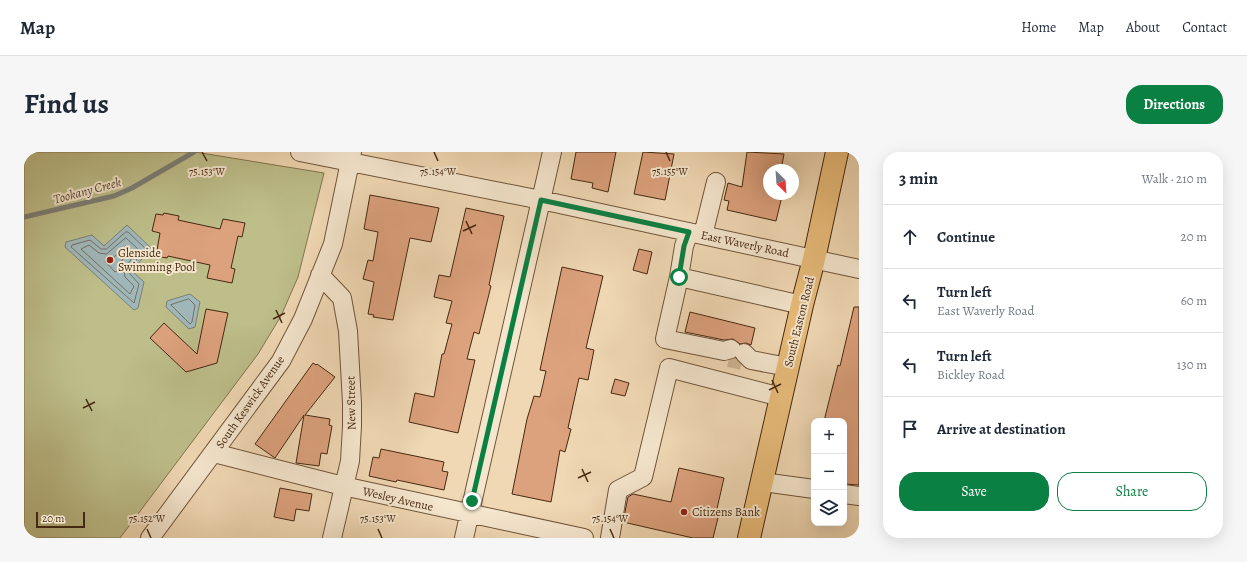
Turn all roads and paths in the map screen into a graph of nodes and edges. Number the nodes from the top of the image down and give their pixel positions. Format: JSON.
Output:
{"nodes":[{"id":1,"x":300,"y":152,"type":"edge"},
{"id":2,"x":552,"y":152,"type":"edge"},
{"id":3,"x":837,"y":152,"type":"edge"},
{"id":4,"x":351,"y":156,"type":"edge"},
{"id":5,"x":716,"y":182,"type":"dead end"},
{"id":6,"x":541,"y":200,"type":"junction"},
{"id":7,"x":696,"y":233,"type":"junction"},
{"id":8,"x":814,"y":259,"type":"junction"},
{"id":9,"x":859,"y":269,"type":"edge"},
{"id":10,"x":320,"y":275,"type":"junction"},
{"id":11,"x":679,"y":277,"type":"junction"},
{"id":12,"x":802,"y":305,"type":"junction"},
{"id":13,"x":788,"y":367,"type":"junction"},
{"id":14,"x":781,"y":397,"type":"junction"},
{"id":15,"x":214,"y":453,"type":"junction"},
{"id":16,"x":762,"y":482,"type":"junction"},
{"id":17,"x":343,"y":486,"type":"junction"},
{"id":18,"x":811,"y":489,"type":"edge"},
{"id":19,"x":847,"y":494,"type":"edge"},
{"id":20,"x":859,"y":496,"type":"edge"},
{"id":21,"x":470,"y":515,"type":"junction"},
{"id":22,"x":150,"y":538,"type":"edge"},
{"id":23,"x":332,"y":538,"type":"edge"},
{"id":24,"x":464,"y":538,"type":"edge"},
{"id":25,"x":584,"y":538,"type":"edge"},
{"id":26,"x":610,"y":538,"type":"edge"},
{"id":27,"x":749,"y":538,"type":"edge"}],
"edges":[{"from":1,"to":4,"type":"street","name":"East Waverly Road"},
{"from":2,"to":6,"type":"street"},
{"from":3,"to":8,"type":"main road","name":"South Easton Road"},
{"from":4,"to":6,"type":"street","name":"East Waverly Road"},
{"from":4,"to":10,"type":"street","name":"South Keswick Avenue"},
{"from":5,"to":7,"type":"street"},
{"from":6,"to":7,"type":"street","name":"East Waverly Road"},
{"from":6,"to":21,"type":"street"},
{"from":7,"to":8,"type":"street","name":"East Waverly Road"},
{"from":7,"to":11,"type":"street"},
{"from":8,"to":9,"type":"street","name":"East Waverly Road"},
{"from":8,"to":12,"type":"main road","name":"South Easton Road"},
{"from":10,"to":15,"type":"street","name":"South Keswick Avenue"},
{"from":10,"to":17,"type":"street","name":"New Street"},
{"from":11,"to":12,"type":"street"},
{"from":11,"to":13,"type":"street"},
{"from":12,"to":13,"type":"main road","name":"South Easton Road"},
{"from":13,"to":14,"type":"main road","name":"South Easton Road"},
{"from":14,"to":16,"type":"main road","name":"South Easton Road"},
{"from":14,"to":26,"type":"street"},
{"from":15,"to":17,"type":"street","name":"Wesley Avenue"},
{"from":15,"to":22,"type":"street","name":"South Keswick Avenue"},
{"from":16,"to":18,"type":"street"},
{"from":16,"to":27,"type":"main road","name":"South Easton Road"},
{"from":17,"to":21,"type":"street","name":"Wesley Avenue"},
{"from":17,"to":23,"type":"street","name":"New Street"},
{"from":19,"to":20,"type":"street"},
{"from":21,"to":24,"type":"street"},
{"from":21,"to":25,"type":"street","name":"Wesley Avenue"}]}
